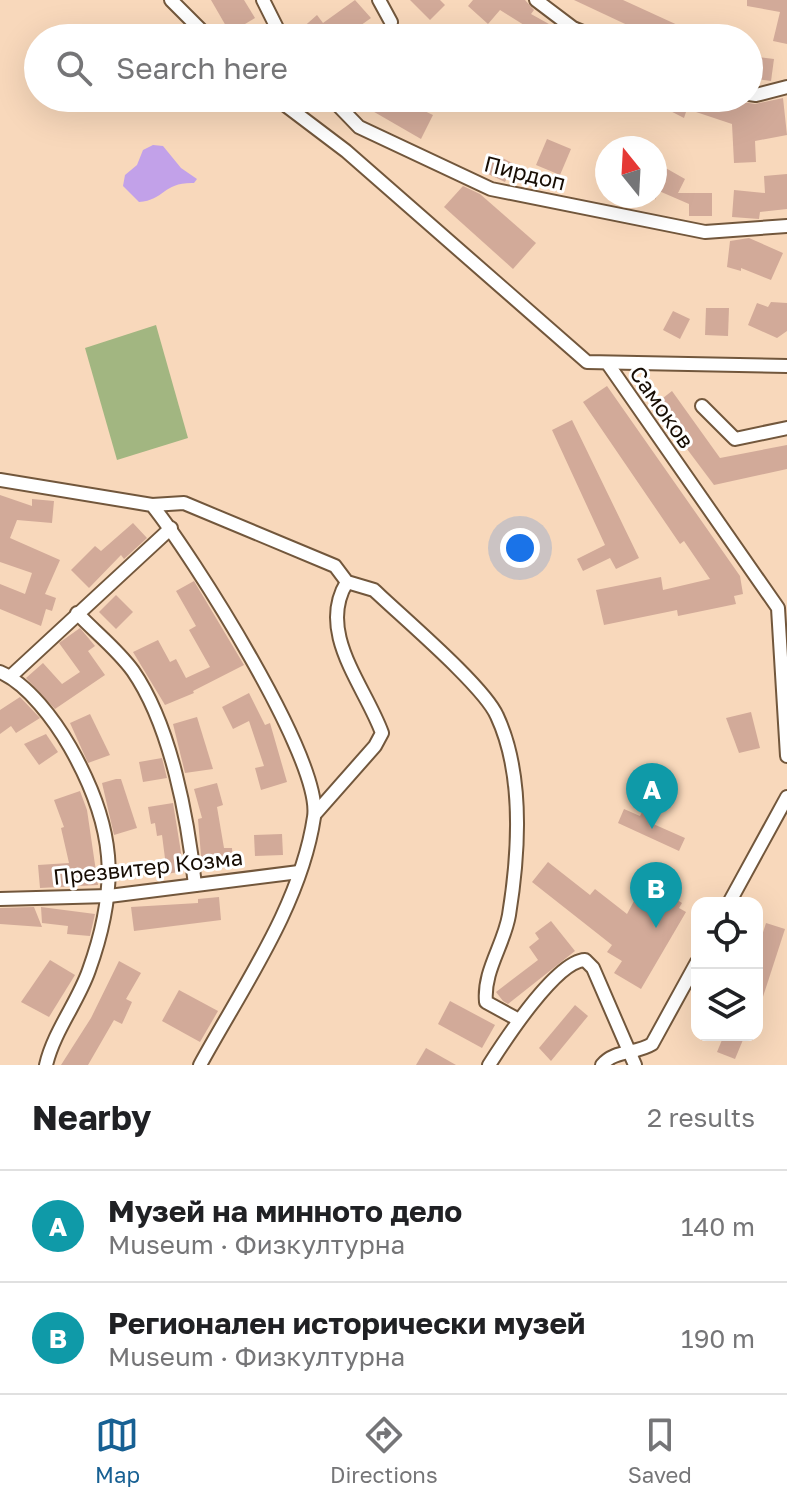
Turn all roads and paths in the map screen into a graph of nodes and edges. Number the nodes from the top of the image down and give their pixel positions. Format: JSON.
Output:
{"nodes":[{"id":1,"x":171,"y":0,"type":"edge"},
{"id":2,"x":263,"y":0,"type":"edge"},
{"id":3,"x":379,"y":0,"type":"edge"},
{"id":4,"x":536,"y":0,"type":"edge"},
{"id":5,"x":391,"y":22,"type":"dead end"},
{"id":6,"x":195,"y":24,"type":"edge"},
{"id":7,"x":275,"y":24,"type":"edge"},
{"id":8,"x":568,"y":24,"type":"edge"},
{"id":9,"x":787,"y":87,"type":"edge"},
{"id":10,"x":763,"y":93,"type":"edge"},
{"id":11,"x":294,"y":112,"type":"edge"},
{"id":12,"x":345,"y":112,"type":"edge"},
{"id":13,"x":359,"y":127,"type":"junction"},
{"id":14,"x":346,"y":151,"type":"junction"},
{"id":15,"x":787,"y":226,"type":"edge"},
{"id":16,"x":608,"y":364,"type":"junction"},
{"id":17,"x":787,"y":366,"type":"edge"},
{"id":18,"x":702,"y":406,"type":"dead end"},
{"id":19,"x":787,"y":428,"type":"edge"},
{"id":20,"x":0,"y":480,"type":"edge"},
{"id":21,"x":152,"y":505,"type":"junction"},
{"id":22,"x":171,"y":528,"type":"junction"},
{"id":23,"x":347,"y":582,"type":"junction"},
{"id":24,"x":783,"y":607,"type":"edge"},
{"id":25,"x":77,"y":613,"type":"junction"},
{"id":26,"x":5,"y":674,"type":"edge"},
{"id":27,"x":787,"y":756,"type":"edge"},
{"id":28,"x":787,"y":797,"type":"edge"},
{"id":29,"x":315,"y":814,"type":"junction"},
{"id":30,"x":299,"y":872,"type":"junction"},
{"id":31,"x":195,"y":885,"type":"junction"},
{"id":32,"x":109,"y":896,"type":"junction"},
{"id":33,"x":732,"y":897,"type":"edge"},
{"id":34,"x":0,"y":899,"type":"edge"},
{"id":35,"x":693,"y":969,"type":"edge"},
{"id":36,"x":519,"y":1020,"type":"junction"},
{"id":37,"x":632,"y":1059,"type":"edge"},
{"id":38,"x":46,"y":1065,"type":"edge"},
{"id":39,"x":200,"y":1065,"type":"edge"},
{"id":40,"x":489,"y":1065,"type":"edge"},
{"id":41,"x":602,"y":1065,"type":"edge"}],
"edges":[{"from":1,"to":6,"type":"street"},
{"from":2,"to":7,"type":"street"},
{"from":3,"to":5,"type":"street"},
{"from":4,"to":8,"type":"street"},
{"from":9,"to":10,"type":"street"},
{"from":11,"to":14,"type":"street","name":"Самоков"},
{"from":12,"to":13,"type":"street"},
{"from":13,"to":14,"type":"street"},
{"from":13,"to":15,"type":"street","name":"Пирдоп"},
{"from":14,"to":16,"type":"street","name":"Самоков"},
{"from":16,"to":17,"type":"street"},
{"from":16,"to":24,"type":"street","name":"Самоков"},
{"from":18,"to":19,"type":"street"},
{"from":20,"to":21,"type":"street"},
{"from":21,"to":22,"type":"street"},
{"from":21,"to":23,"type":"street"},
{"from":22,"to":25,"type":"street"},
{"from":22,"to":29,"type":"street"},
{"from":23,"to":29,"type":"street"},
{"from":23,"to":36,"type":"street"},
{"from":24,"to":27,"type":"street","name":"Самоков"},
{"from":25,"to":26,"type":"street"},
{"from":25,"to":31,"type":"street"},
{"from":26,"to":32,"type":"street"},
{"from":28,"to":33,"type":"street"},
{"from":29,"to":30,"type":"street"},
{"from":30,"to":31,"type":"street","name":"Презвитер Козма"},
{"from":30,"to":39,"type":"street"},
{"from":31,"to":32,"type":"street","name":"Презвитер Козма"},
{"from":32,"to":34,"type":"street","name":"Презвитер Козма"},
{"from":32,"to":38,"type":"street"},
{"from":35,"to":37,"type":"street"},
{"from":36,"to":37,"type":"street"},
{"from":36,"to":40,"type":"street"},
{"from":37,"to":41,"type":"street"}]}
